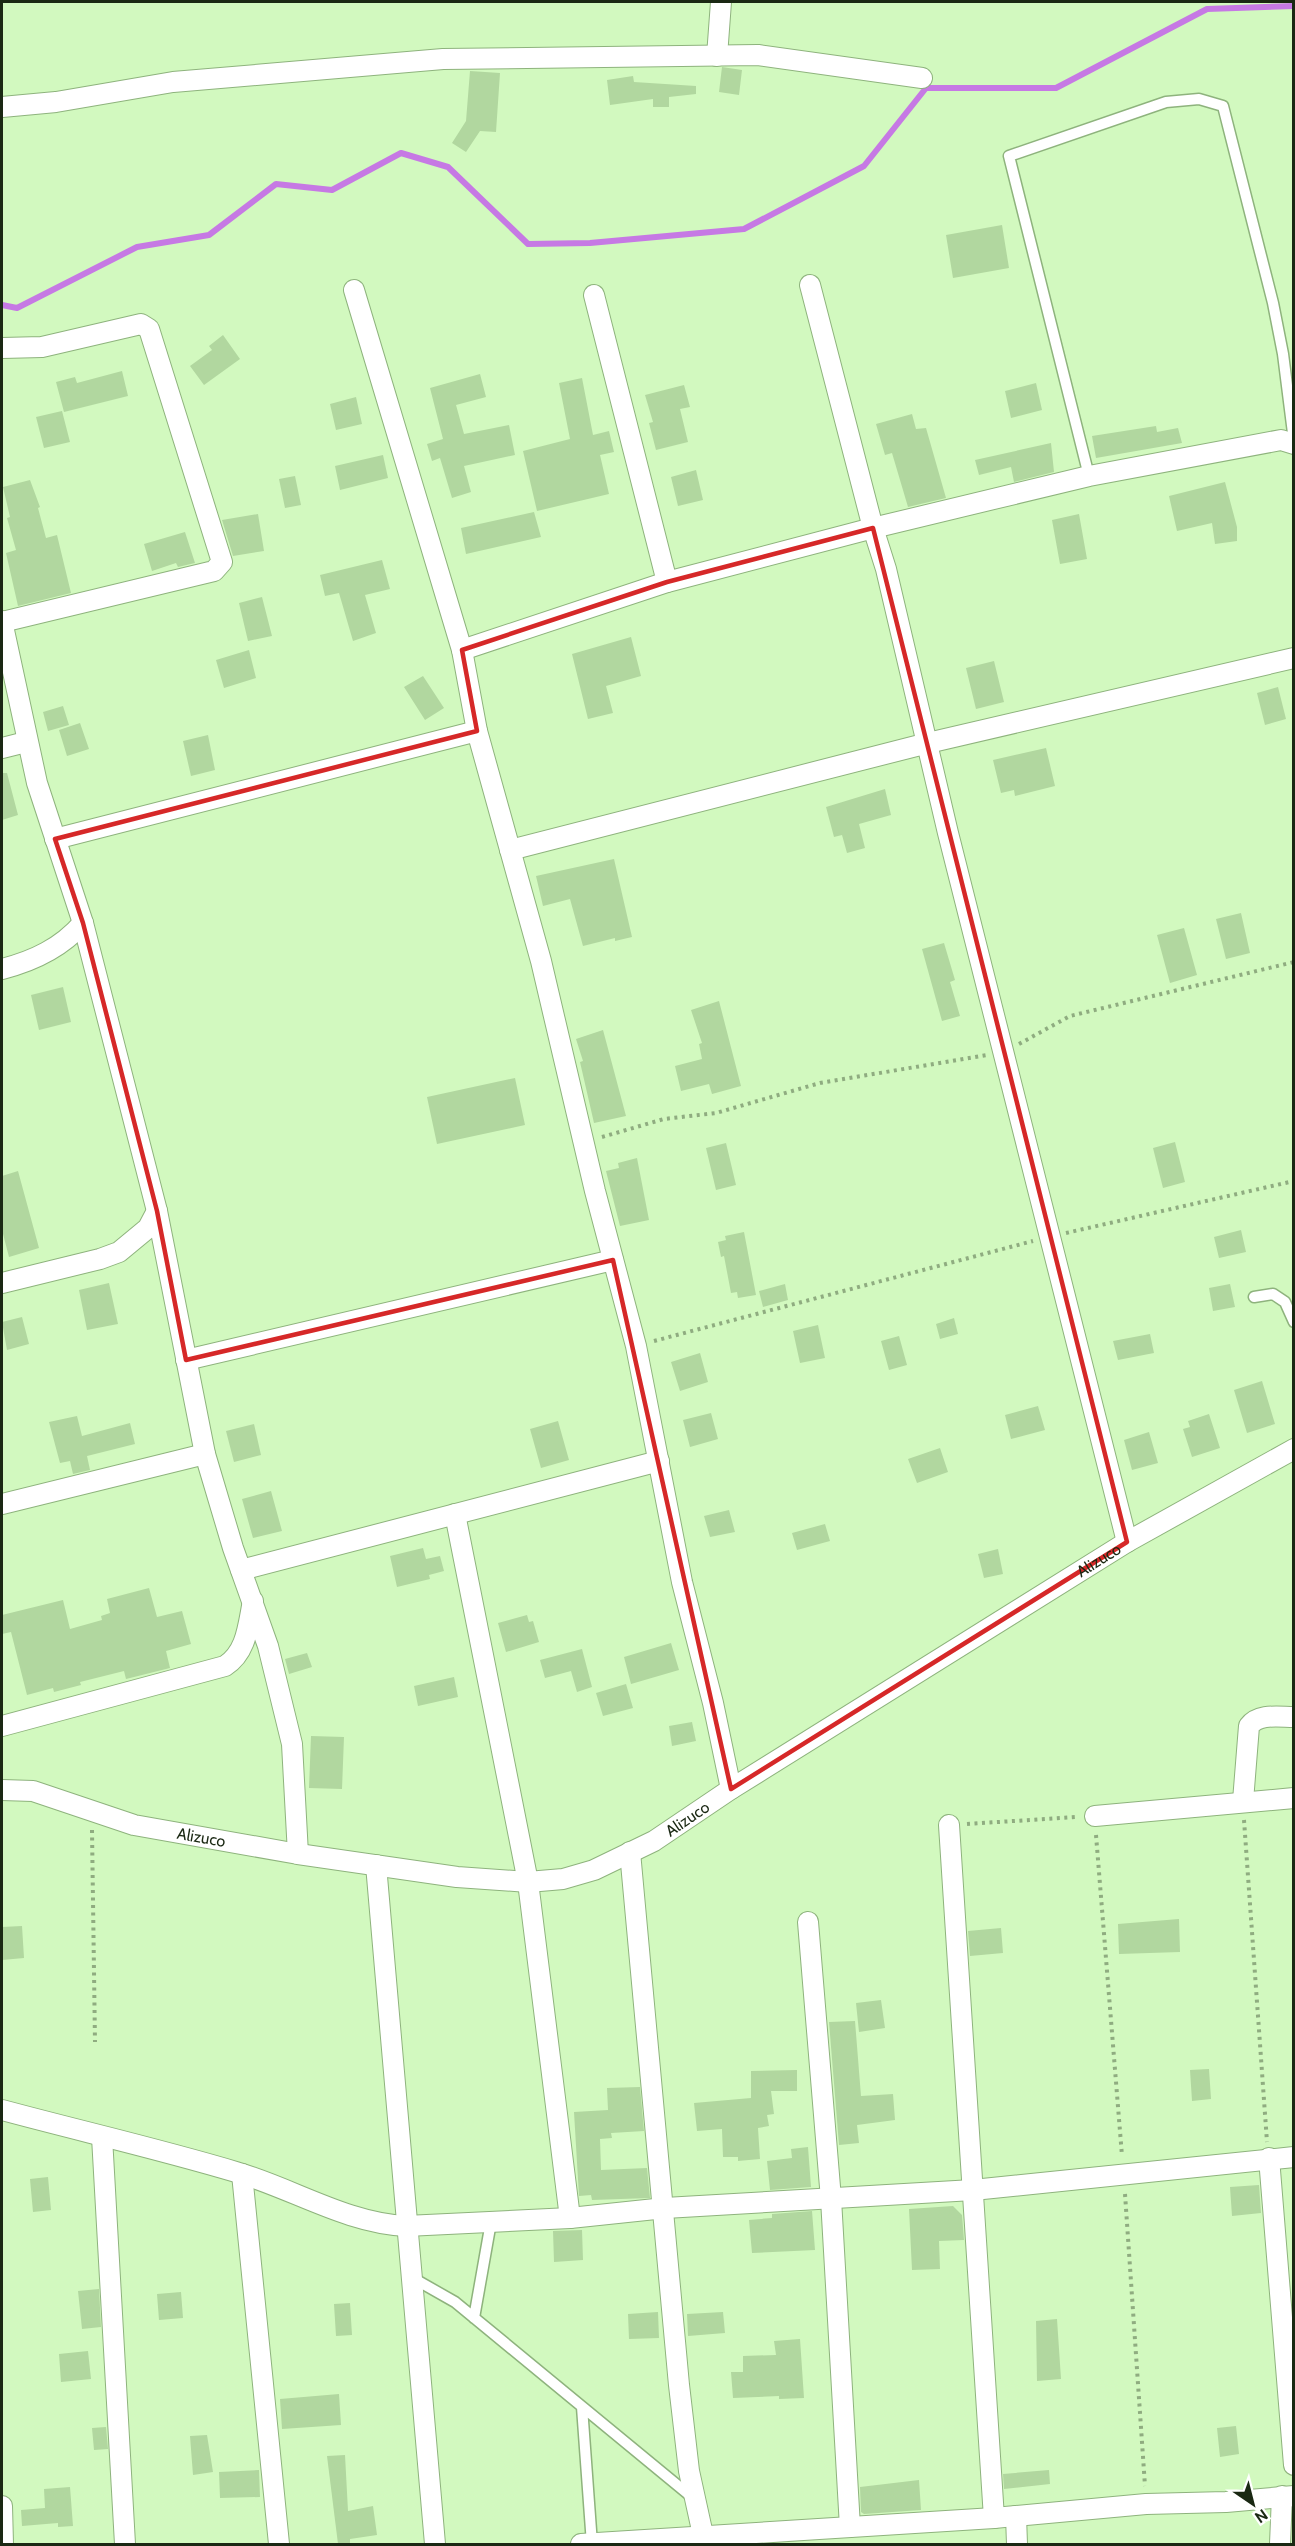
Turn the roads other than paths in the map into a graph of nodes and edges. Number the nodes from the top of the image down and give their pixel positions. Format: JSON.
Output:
{"nodes":[{"id":1,"x":721,"y":2,"type":"edge"},
{"id":2,"x":717,"y":56,"type":"junction"},
{"id":3,"x":922,"y":78,"type":"dead end"},
{"id":4,"x":2,"y":107,"type":"edge"},
{"id":5,"x":810,"y":285,"type":"dead end"},
{"id":6,"x":354,"y":290,"type":"dead end"},
{"id":7,"x":594,"y":295,"type":"dead end"},
{"id":8,"x":2,"y":348,"type":"edge"},
{"id":9,"x":1293,"y":442,"type":"edge"},
{"id":10,"x":1089,"y":476,"type":"junction"},
{"id":11,"x":873,"y":528,"type":"junction"},
{"id":12,"x":668,"y":582,"type":"junction"},
{"id":13,"x":2,"y":622,"type":"edge"},
{"id":14,"x":462,"y":650,"type":"junction"},
{"id":15,"x":1293,"y":657,"type":"edge"},
{"id":16,"x":477,"y":731,"type":"junction"},
{"id":17,"x":26,"y":742,"type":"junction"},
{"id":18,"x":928,"y":743,"type":"junction"},
{"id":19,"x":2,"y":748,"type":"edge"},
{"id":20,"x":55,"y":839,"type":"junction"},
{"id":21,"x":510,"y":850,"type":"junction"},
{"id":22,"x":83,"y":923,"type":"junction"},
{"id":23,"x":2,"y":969,"type":"edge"},
{"id":24,"x":157,"y":1210,"type":"junction"},
{"id":25,"x":613,"y":1260,"type":"junction"},
{"id":26,"x":2,"y":1283,"type":"edge"},
{"id":27,"x":1254,"y":1297,"type":"dead end"},
{"id":28,"x":1293,"y":1322,"type":"edge"},
{"id":29,"x":186,"y":1360,"type":"junction"},
{"id":30,"x":1293,"y":1449,"type":"edge"},
{"id":31,"x":205,"y":1454,"type":"junction"},
{"id":32,"x":659,"y":1461,"type":"junction"},
{"id":33,"x":2,"y":1504,"type":"edge"},
{"id":34,"x":455,"y":1514,"type":"junction"},
{"id":35,"x":1127,"y":1542,"type":"junction"},
{"id":36,"x":241,"y":1570,"type":"junction"},
{"id":37,"x":253,"y":1601,"type":"junction"},
{"id":38,"x":1293,"y":1717,"type":"edge"},
{"id":39,"x":2,"y":1726,"type":"edge"},
{"id":40,"x":731,"y":1789,"type":"junction"},
{"id":41,"x":2,"y":1790,"type":"edge"},
{"id":42,"x":1293,"y":1798,"type":"edge"},
{"id":43,"x":1243,"y":1801,"type":"junction"},
{"id":44,"x":1095,"y":1816,"type":"road end"},
{"id":45,"x":949,"y":1825,"type":"road end"},
{"id":46,"x":630,"y":1852,"type":"junction"},
{"id":47,"x":298,"y":1854,"type":"junction"},
{"id":48,"x":376,"y":1865,"type":"junction"},
{"id":49,"x":528,"y":1882,"type":"junction"},
{"id":50,"x":808,"y":1922,"type":"dead end"},
{"id":51,"x":2,"y":2110,"type":"edge"},
{"id":52,"x":102,"y":2137,"type":"junction"},
{"id":53,"x":1293,"y":2157,"type":"edge"},
{"id":54,"x":1269,"y":2158,"type":"junction"},
{"id":55,"x":242,"y":2174,"type":"junction"},
{"id":56,"x":974,"y":2190,"type":"junction"},
{"id":57,"x":831,"y":2199,"type":"junction"},
{"id":58,"x":665,"y":2208,"type":"junction"},
{"id":59,"x":570,"y":2218,"type":"junction"},
{"id":60,"x":491,"y":2222,"type":"junction"},
{"id":61,"x":406,"y":2226,"type":"junction"},
{"id":62,"x":411,"y":2277,"type":"junction"},
{"id":63,"x":474,"y":2318,"type":"junction"},
{"id":64,"x":582,"y":2407,"type":"junction"},
{"id":65,"x":1293,"y":2465,"type":"edge"},
{"id":66,"x":1288,"y":2496,"type":"edge"},
{"id":67,"x":696,"y":2500,"type":"junction"},
{"id":68,"x":2,"y":2506,"type":"edge"},
{"id":69,"x":1016,"y":2516,"type":"junction"},
{"id":70,"x":994,"y":2518,"type":"junction"},
{"id":71,"x":850,"y":2527,"type":"junction"},
{"id":72,"x":764,"y":2539,"type":"edge"},
{"id":73,"x":705,"y":2541,"type":"edge"},
{"id":74,"x":3,"y":2544,"type":"edge"},
{"id":75,"x":125,"y":2544,"type":"edge"},
{"id":76,"x":279,"y":2544,"type":"edge"},
{"id":77,"x":435,"y":2544,"type":"edge"},
{"id":78,"x":580,"y":2544,"type":"edge"},
{"id":79,"x":592,"y":2544,"type":"edge"},
{"id":80,"x":1017,"y":2544,"type":"edge"},
{"id":81,"x":1280,"y":2544,"type":"edge"}],
"edges":[{"from":1,"to":2,"type":"street"},
{"from":2,"to":3,"type":"street"},
{"from":2,"to":4,"type":"street"},
{"from":5,"to":11,"type":"street"},
{"from":6,"to":14,"type":"street"},
{"from":7,"to":12,"type":"street"},
{"from":8,"to":13,"type":"street"},
{"from":9,"to":10,"type":"street"},
{"from":9,"to":10,"type":"lane"},
{"from":10,"to":11,"type":"street"},
{"from":11,"to":12,"type":"street"},
{"from":11,"to":18,"type":"street"},
{"from":12,"to":14,"type":"street"},
{"from":13,"to":17,"type":"street"},
{"from":14,"to":16,"type":"street"},
{"from":15,"to":18,"type":"street"},
{"from":16,"to":20,"type":"street"},
{"from":16,"to":21,"type":"street"},
{"from":17,"to":19,"type":"street"},
{"from":17,"to":20,"type":"street"},
{"from":18,"to":21,"type":"street"},
{"from":18,"to":35,"type":"street"},
{"from":20,"to":22,"type":"street"},
{"from":21,"to":25,"type":"street"},
{"from":22,"to":23,"type":"street"},
{"from":22,"to":24,"type":"street"},
{"from":24,"to":26,"type":"street"},
{"from":24,"to":29,"type":"street"},
{"from":25,"to":29,"type":"street"},
{"from":25,"to":32,"type":"street"},
{"from":27,"to":28,"type":"lane"},
{"from":29,"to":31,"type":"street"},
{"from":30,"to":35,"type":"street","name":"Alizuco"},
{"from":31,"to":33,"type":"street"},
{"from":31,"to":36,"type":"street"},
{"from":32,"to":34,"type":"street"},
{"from":32,"to":40,"type":"street"},
{"from":34,"to":36,"type":"street"},
{"from":34,"to":49,"type":"street"},
{"from":35,"to":40,"type":"street","name":"Alizuco"},
{"from":36,"to":37,"type":"street"},
{"from":37,"to":39,"type":"street"},
{"from":37,"to":47,"type":"street"},
{"from":38,"to":43,"type":"street"},
{"from":40,"to":46,"type":"street","name":"Alizuco"},
{"from":41,"to":47,"type":"street","name":"Alizuco"},
{"from":42,"to":43,"type":"street"},
{"from":43,"to":44,"type":"street"},
{"from":45,"to":56,"type":"street"},
{"from":46,"to":49,"type":"street","name":"Alizuco"},
{"from":46,"to":58,"type":"street"},
{"from":47,"to":48,"type":"street","name":"Alizuco"},
{"from":48,"to":49,"type":"street","name":"Alizuco"},
{"from":48,"to":61,"type":"street"},
{"from":49,"to":59,"type":"street"},
{"from":50,"to":57,"type":"street"},
{"from":51,"to":52,"type":"street"},
{"from":52,"to":55,"type":"street"},
{"from":52,"to":75,"type":"street"},
{"from":53,"to":54,"type":"street"},
{"from":54,"to":56,"type":"street"},
{"from":54,"to":65,"type":"street"},
{"from":55,"to":61,"type":"street"},
{"from":55,"to":76,"type":"street"},
{"from":56,"to":57,"type":"street"},
{"from":56,"to":70,"type":"street"},
{"from":57,"to":58,"type":"street"},
{"from":57,"to":71,"type":"street"},
{"from":58,"to":59,"type":"street"},
{"from":58,"to":67,"type":"street"},
{"from":59,"to":60,"type":"street"},
{"from":60,"to":61,"type":"street"},
{"from":60,"to":63,"type":"lane"},
{"from":61,"to":62,"type":"street"},
{"from":62,"to":63,"type":"lane"},
{"from":62,"to":77,"type":"street"},
{"from":63,"to":64,"type":"lane"},
{"from":64,"to":67,"type":"lane"},
{"from":64,"to":79,"type":"lane"},
{"from":66,"to":69,"type":"street"},
{"from":66,"to":81,"type":"street"},
{"from":67,"to":73,"type":"street"},
{"from":68,"to":74,"type":"street"},
{"from":69,"to":70,"type":"street"},
{"from":69,"to":80,"type":"street"},
{"from":70,"to":71,"type":"street"},
{"from":71,"to":72,"type":"street"},
{"from":72,"to":73,"type":"street"},
{"from":73,"to":79,"type":"street"},
{"from":78,"to":79,"type":"street"}]}
